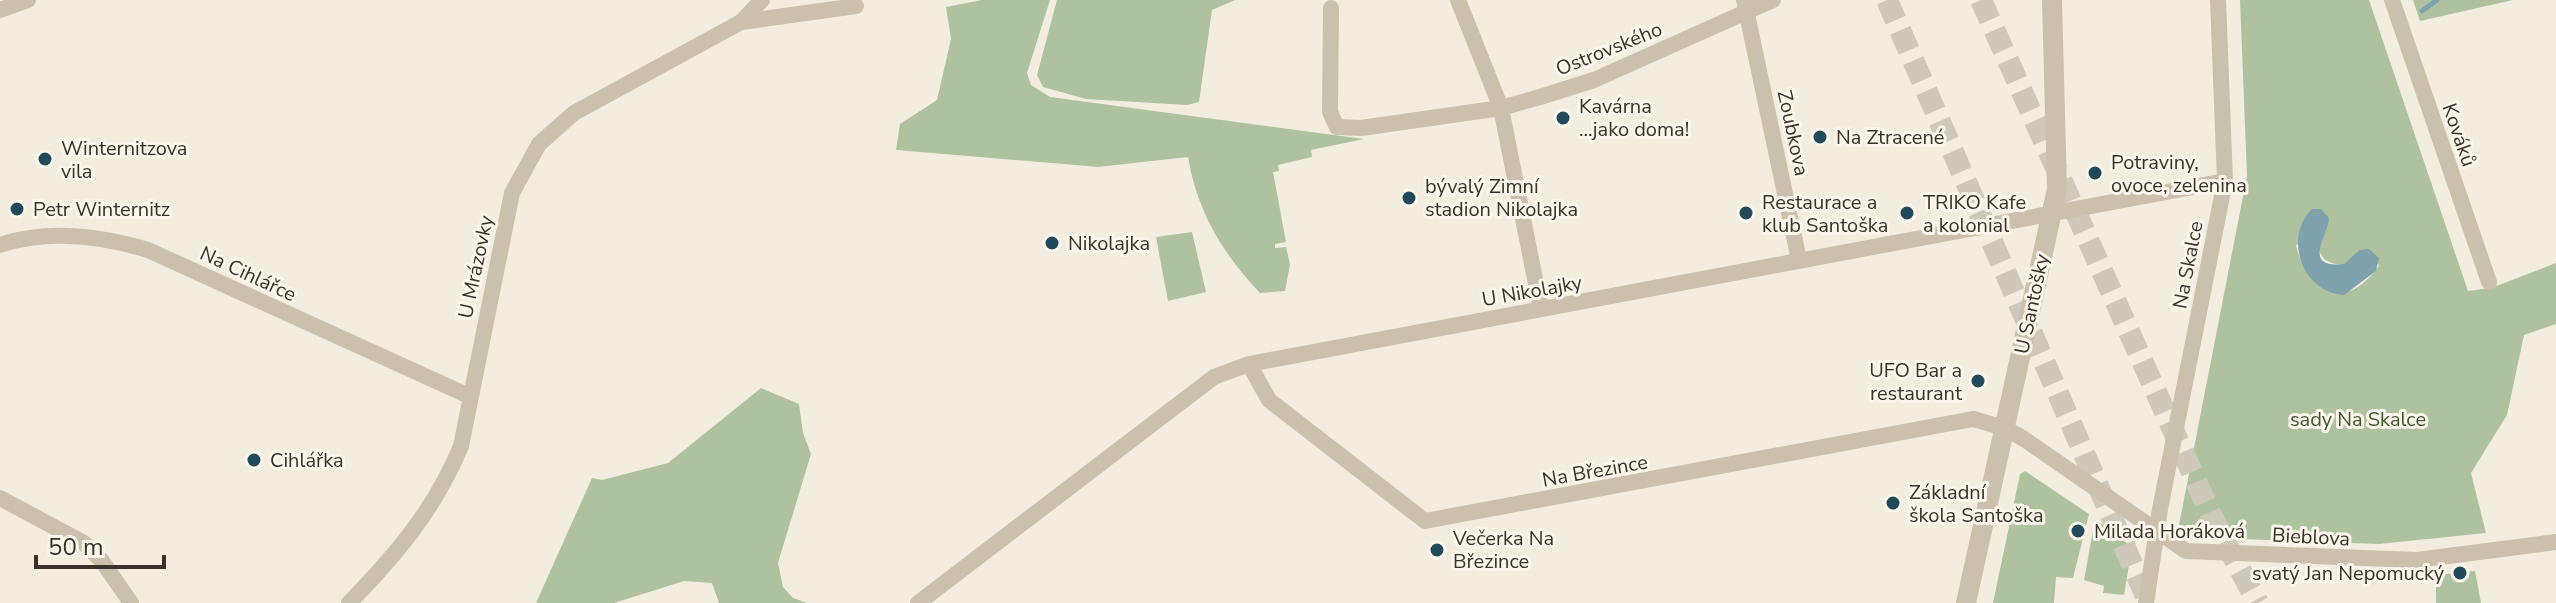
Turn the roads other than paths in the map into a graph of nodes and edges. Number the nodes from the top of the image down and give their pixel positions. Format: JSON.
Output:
{"nodes":[{"id":1,"x":28,"y":0,"type":"edge"},
{"id":2,"x":762,"y":0,"type":"edge"},
{"id":3,"x":1458,"y":0,"type":"edge"},
{"id":4,"x":1773,"y":0,"type":"edge"},
{"id":5,"x":2052,"y":0,"type":"edge"},
{"id":6,"x":2218,"y":0,"type":"edge"},
{"id":7,"x":2392,"y":0,"type":"edge"},
{"id":8,"x":856,"y":6,"type":"dead end"},
{"id":9,"x":1746,"y":7,"type":"edge"},
{"id":10,"x":1331,"y":8,"type":"dead end"},
{"id":11,"x":0,"y":10,"type":"edge"},
{"id":12,"x":741,"y":22,"type":"junction"},
{"id":13,"x":1501,"y":108,"type":"junction"},
{"id":14,"x":2225,"y":181,"type":"junction"},
{"id":15,"x":2053,"y":214,"type":"junction"},
{"id":16,"x":0,"y":228,"type":"edge"},
{"id":17,"x":23,"y":238,"type":"junction"},
{"id":18,"x":0,"y":245,"type":"edge"},
{"id":19,"x":1799,"y":260,"type":"junction"},
{"id":20,"x":2489,"y":282,"type":"dead end"},
{"id":21,"x":1541,"y":309,"type":"junction"},
{"id":22,"x":1249,"y":364,"type":"junction"},
{"id":23,"x":469,"y":396,"type":"junction"},
{"id":24,"x":2005,"y":428,"type":"junction"},
{"id":25,"x":0,"y":498,"type":"edge"},
{"id":26,"x":2157,"y":535,"type":"junction"},
{"id":27,"x":2556,"y":542,"type":"edge"},
{"id":28,"x":131,"y":603,"type":"edge"},
{"id":29,"x":349,"y":603,"type":"edge"},
{"id":30,"x":918,"y":603,"type":"edge"},
{"id":31,"x":1966,"y":603,"type":"edge"},
{"id":32,"x":2146,"y":603,"type":"edge"}],
"edges":[{"from":1,"to":11,"type":"street"},
{"from":2,"to":12,"type":"street","name":"U Mrázovky"},
{"from":3,"to":13,"type":"street"},
{"from":4,"to":9,"type":"street","name":"Ostrovského"},
{"from":5,"to":15,"type":"street","name":"U Santošky"},
{"from":6,"to":14,"type":"street","name":"Na Skalce"},
{"from":7,"to":20,"type":"street","name":"Kováků"},
{"from":8,"to":12,"type":"street","name":"U Mrázovky"},
{"from":9,"to":13,"type":"street","name":"Ostrovského"},
{"from":9,"to":19,"type":"street","name":"Zoubkova"},
{"from":10,"to":13,"type":"street","name":"Ostrovského"},
{"from":12,"to":23,"type":"street","name":"U Mrázovky"},
{"from":13,"to":21,"type":"street"},
{"from":14,"to":15,"type":"street","name":"U Nikolajky"},
{"from":14,"to":26,"type":"street","name":"Na Skalce"},
{"from":15,"to":19,"type":"street","name":"U Nikolajky"},
{"from":15,"to":24,"type":"street","name":"U Santošky"},
{"from":16,"to":17,"type":"street"},
{"from":17,"to":18,"type":"street","name":"Na Cihlářce"},
{"from":17,"to":23,"type":"street","name":"Na Cihlářce"},
{"from":19,"to":21,"type":"street","name":"U Nikolajky"},
{"from":21,"to":22,"type":"street","name":"U Nikolajky"},
{"from":22,"to":24,"type":"street","name":"Na Březince"},
{"from":22,"to":30,"type":"street","name":"U Nikolajky"},
{"from":23,"to":29,"type":"street","name":"U Mrázovky"},
{"from":24,"to":26,"type":"street","name":"Bieblova"},
{"from":24,"to":31,"type":"street","name":"U Santošky"},
{"from":25,"to":28,"type":"street"},
{"from":26,"to":27,"type":"street","name":"Bieblova"},
{"from":26,"to":32,"type":"street","name":"Na Skalce"}]}
